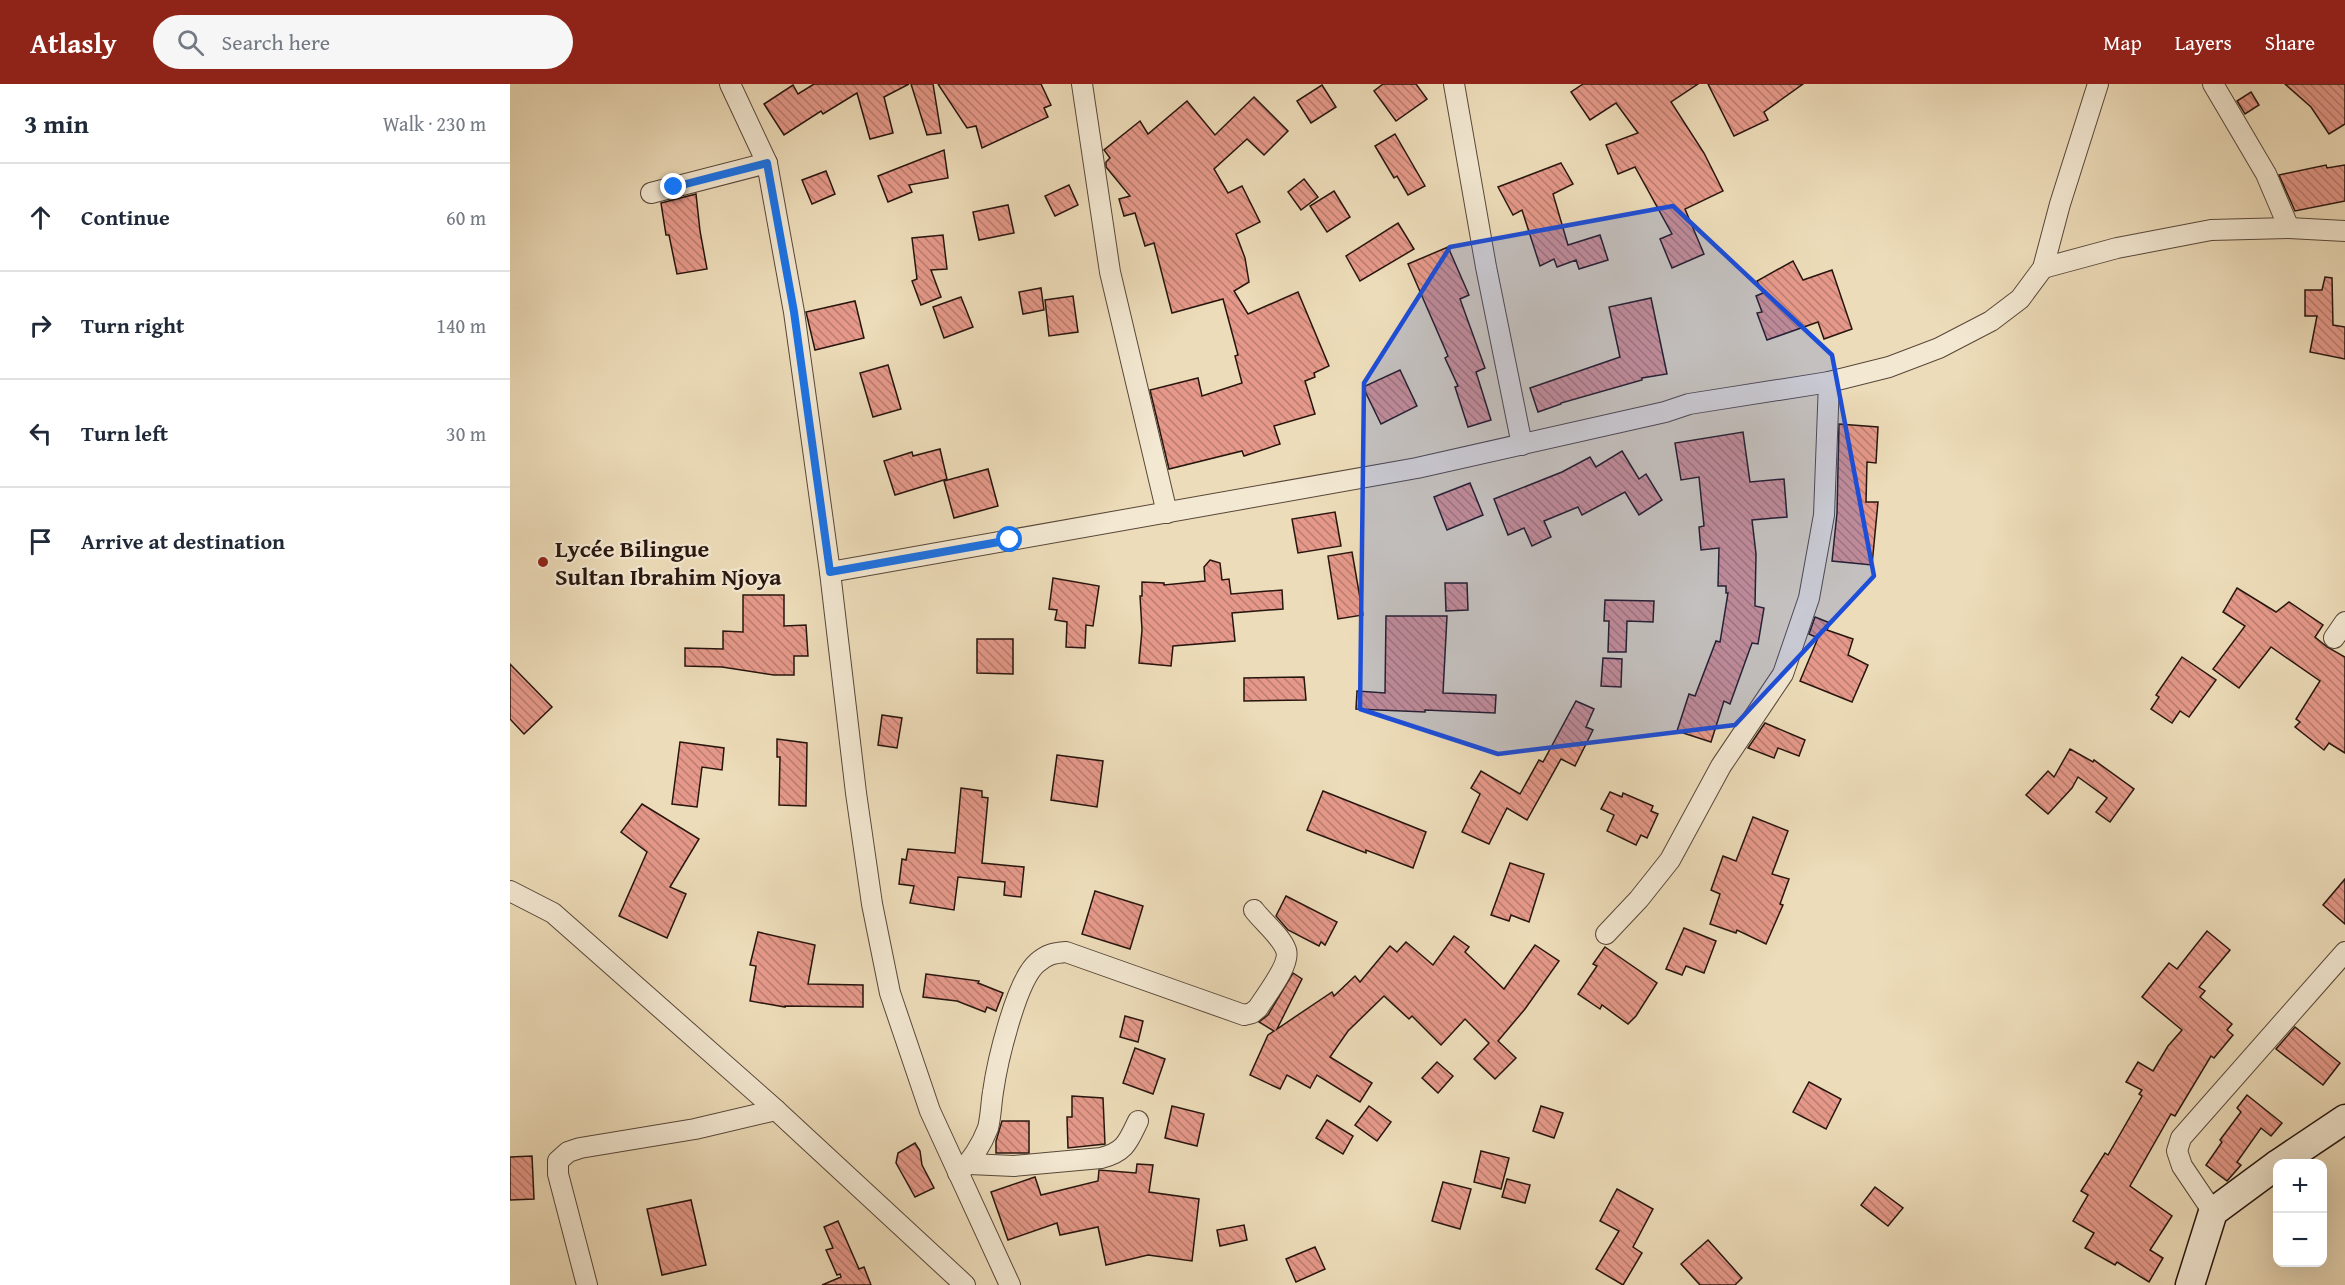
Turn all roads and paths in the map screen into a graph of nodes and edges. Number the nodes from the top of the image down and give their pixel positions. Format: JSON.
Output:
{"nodes":[{"id":1,"x":730,"y":84,"type":"edge"},
{"id":2,"x":1082,"y":84,"type":"edge"},
{"id":3,"x":1454,"y":84,"type":"edge"},
{"id":4,"x":2098,"y":84,"type":"edge"},
{"id":5,"x":2213,"y":84,"type":"edge"},
{"id":6,"x":767,"y":163,"type":"junction"},
{"id":7,"x":651,"y":193,"type":"dead end"},
{"id":8,"x":2289,"y":228,"type":"junction"},
{"id":9,"x":2345,"y":231,"type":"edge"},
{"id":10,"x":2043,"y":268,"type":"junction"},
{"id":11,"x":1829,"y":382,"type":"junction"},
{"id":12,"x":1522,"y":445,"type":"junction"},
{"id":13,"x":1167,"y":513,"type":"junction"},
{"id":14,"x":830,"y":572,"type":"junction"},
{"id":15,"x":510,"y":891,"type":"edge"},
{"id":16,"x":1254,"y":910,"type":"dead end"},
{"id":17,"x":1606,"y":934,"type":"dead end"},
{"id":18,"x":2345,"y":952,"type":"edge"},
{"id":19,"x":776,"y":1110,"type":"junction"},
{"id":20,"x":2345,"y":1119,"type":"edge"},
{"id":21,"x":1138,"y":1121,"type":"dead end"},
{"id":22,"x":2285,"y":1159,"type":"edge"},
{"id":23,"x":2273,"y":1168,"type":"edge"},
{"id":24,"x":964,"y":1169,"type":"junction"},
{"id":25,"x":2213,"y":1212,"type":"junction"},
{"id":26,"x":587,"y":1285,"type":"edge"},
{"id":27,"x":964,"y":1285,"type":"edge"},
{"id":28,"x":1010,"y":1285,"type":"edge"},
{"id":29,"x":2190,"y":1285,"type":"edge"}],
"edges":[{"from":1,"to":6,"type":"street"},
{"from":2,"to":13,"type":"street"},
{"from":3,"to":12,"type":"street"},
{"from":4,"to":10,"type":"street"},
{"from":5,"to":8,"type":"street"},
{"from":6,"to":7,"type":"street"},
{"from":6,"to":14,"type":"street"},
{"from":8,"to":9,"type":"street"},
{"from":8,"to":10,"type":"street"},
{"from":10,"to":11,"type":"street"},
{"from":11,"to":12,"type":"street"},
{"from":11,"to":17,"type":"street"},
{"from":12,"to":13,"type":"street"},
{"from":13,"to":14,"type":"street"},
{"from":14,"to":24,"type":"street"},
{"from":15,"to":19,"type":"street"},
{"from":16,"to":24,"type":"street"},
{"from":18,"to":25,"type":"street"},
{"from":19,"to":26,"type":"street"},
{"from":19,"to":27,"type":"street"},
{"from":20,"to":22,"type":"street"},
{"from":21,"to":24,"type":"street"},
{"from":23,"to":25,"type":"street"},
{"from":24,"to":28,"type":"street"},
{"from":25,"to":29,"type":"street"}]}
